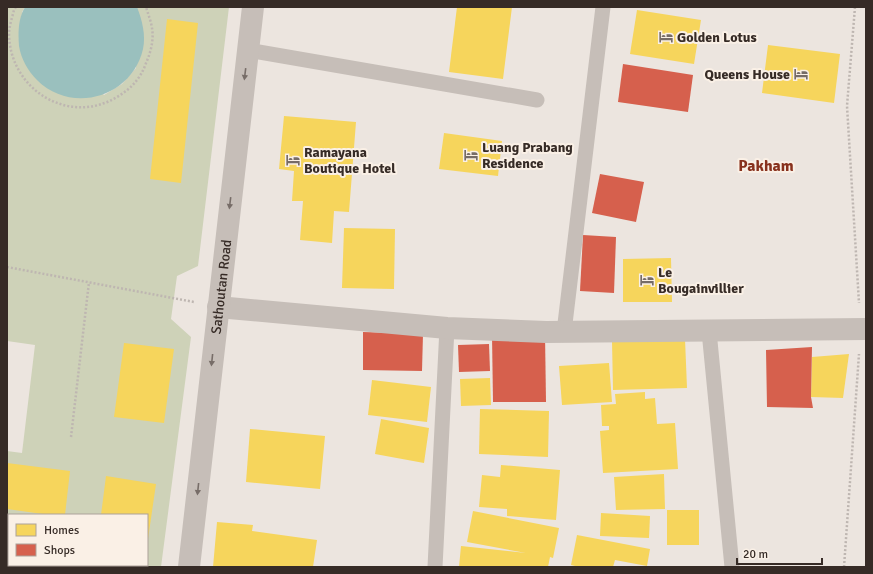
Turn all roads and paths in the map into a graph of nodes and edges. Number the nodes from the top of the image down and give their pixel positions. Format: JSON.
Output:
{"nodes":[{"id":1,"x":16,"y":7,"type":"edge"},
{"id":2,"x":146,"y":7,"type":"edge"},
{"id":3,"x":253,"y":7,"type":"edge"},
{"id":4,"x":603,"y":7,"type":"edge"},
{"id":5,"x":855,"y":7,"type":"edge"},
{"id":6,"x":8,"y":34,"type":"edge"},
{"id":7,"x":248,"y":50,"type":"junction"},
{"id":8,"x":537,"y":100,"type":"dead end"},
{"id":9,"x":7,"y":266,"type":"edge"},
{"id":10,"x":89,"y":282,"type":"junction"},
{"id":11,"x":218,"y":307,"type":"junction"},
{"id":12,"x":447,"y":328,"type":"junction"},
{"id":13,"x":863,"y":329,"type":"edge"},
{"id":14,"x":709,"y":331,"type":"junction"},
{"id":15,"x":564,"y":332,"type":"junction"},
{"id":16,"x":71,"y":437,"type":"dead end"},
{"id":17,"x":189,"y":567,"type":"edge"},
{"id":18,"x":435,"y":567,"type":"edge"},
{"id":19,"x":732,"y":567,"type":"edge"},
{"id":20,"x":844,"y":567,"type":"edge"}],
"edges":[{"from":1,"to":6,"type":"path"},
{"from":2,"to":6,"type":"path"},
{"from":3,"to":7,"type":"street","name":"Sathoutan Road"},
{"from":4,"to":15,"type":"lane"},
{"from":5,"to":13,"type":"path"},
{"from":7,"to":8,"type":"lane"},
{"from":7,"to":11,"type":"street","name":"Sathoutan Road","one_way":true},
{"from":9,"to":10,"type":"path"},
{"from":10,"to":11,"type":"path"},
{"from":10,"to":16,"type":"path"},
{"from":11,"to":12,"type":"street"},
{"from":11,"to":17,"type":"street","name":"Sathoutan Road","one_way":true},
{"from":12,"to":15,"type":"street"},
{"from":12,"to":18,"type":"lane"},
{"from":13,"to":14,"type":"street"},
{"from":13,"to":20,"type":"path"},
{"from":14,"to":15,"type":"street"},
{"from":14,"to":19,"type":"lane"}]}
